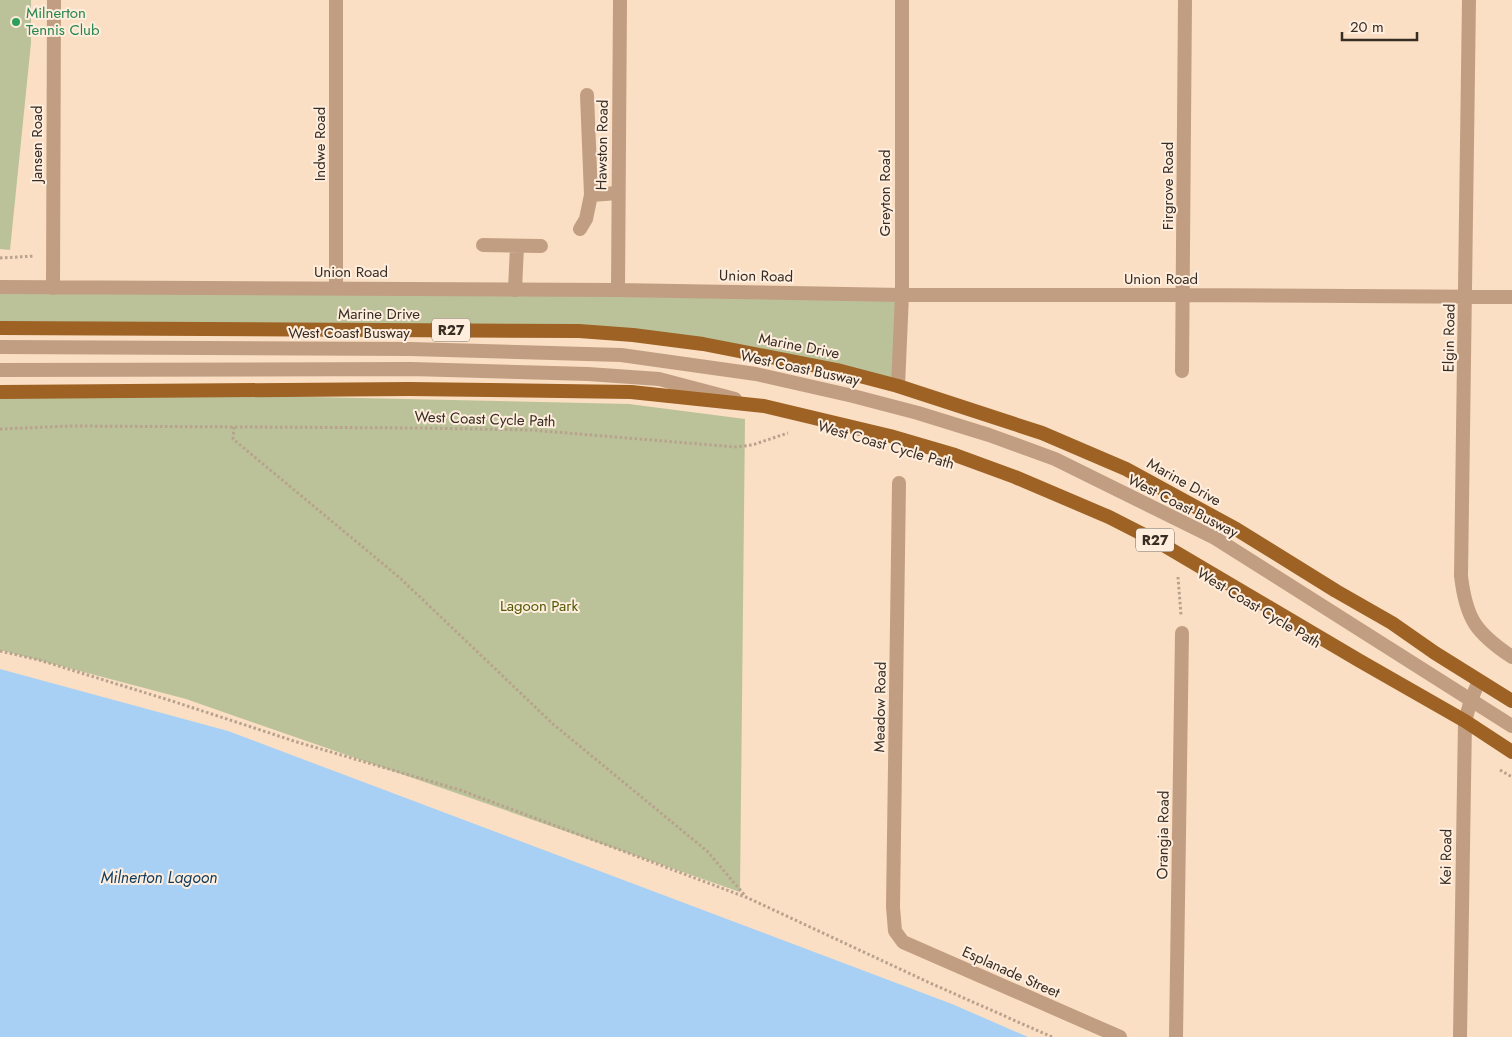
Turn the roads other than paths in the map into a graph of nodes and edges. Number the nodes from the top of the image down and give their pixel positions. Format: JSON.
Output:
{"nodes":[{"id":1,"x":54,"y":0,"type":"edge"},
{"id":2,"x":336,"y":0,"type":"edge"},
{"id":3,"x":620,"y":0,"type":"edge"},
{"id":4,"x":902,"y":0,"type":"edge"},
{"id":5,"x":1185,"y":0,"type":"edge"},
{"id":6,"x":1470,"y":0,"type":"edge"},
{"id":7,"x":587,"y":95,"type":"dead end"},
{"id":8,"x":618,"y":193,"type":"junction"},
{"id":9,"x":591,"y":195,"type":"junction"},
{"id":10,"x":580,"y":229,"type":"dead end"},
{"id":11,"x":483,"y":245,"type":"dead end"},
{"id":12,"x":517,"y":246,"type":"junction"},
{"id":13,"x":541,"y":246,"type":"dead end"},
{"id":14,"x":0,"y":287,"type":"edge"},
{"id":15,"x":53,"y":288,"type":"junction"},
{"id":16,"x":336,"y":288,"type":"junction"},
{"id":17,"x":515,"y":290,"type":"junction"},
{"id":18,"x":618,"y":290,"type":"junction"},
{"id":19,"x":902,"y":295,"type":"junction"},
{"id":20,"x":1184,"y":295,"type":"junction"},
{"id":21,"x":1466,"y":297,"type":"junction"},
{"id":22,"x":1512,"y":297,"type":"edge"},
{"id":23,"x":0,"y":328,"type":"edge"},
{"id":24,"x":0,"y":347,"type":"edge"},
{"id":25,"x":0,"y":370,"type":"edge"},
{"id":26,"x":1182,"y":371,"type":"dead end"},
{"id":27,"x":898,"y":386,"type":"junction"},
{"id":28,"x":0,"y":392,"type":"edge"},
{"id":29,"x":764,"y":406,"type":"junction"},
{"id":30,"x":899,"y":483,"type":"dead end"},
{"id":31,"x":1182,"y":633,"type":"road end"},
{"id":32,"x":1512,"y":657,"type":"edge"},
{"id":33,"x":1479,"y":681,"type":"junction"},
{"id":34,"x":1470,"y":700,"type":"junction"},
{"id":35,"x":1512,"y":701,"type":"edge"},
{"id":36,"x":1464,"y":721,"type":"junction"},
{"id":37,"x":1512,"y":726,"type":"edge"},
{"id":38,"x":1512,"y":752,"type":"edge"},
{"id":39,"x":894,"y":930,"type":"joint"},
{"id":40,"x":1120,"y":1037,"type":"edge"},
{"id":41,"x":1176,"y":1037,"type":"edge"},
{"id":42,"x":1460,"y":1037,"type":"edge"}],
"edges":[{"from":1,"to":15,"type":"street","name":"Jansen Road"},
{"from":2,"to":16,"type":"street","name":"Indwe Road"},
{"from":3,"to":8,"type":"street","name":"Hawston Road"},
{"from":4,"to":19,"type":"street","name":"Greyton Road"},
{"from":5,"to":20,"type":"street","name":"Firgrove Road"},
{"from":6,"to":21,"type":"street","name":"Elgin Road"},
{"from":7,"to":9,"type":"street"},
{"from":8,"to":9,"type":"street"},
{"from":8,"to":18,"type":"street","name":"Hawston Road"},
{"from":9,"to":10,"type":"street"},
{"from":11,"to":12,"type":"street"},
{"from":12,"to":13,"type":"street"},
{"from":12,"to":17,"type":"street"},
{"from":14,"to":15,"type":"street","name":"Union Road"},
{"from":15,"to":16,"type":"street","name":"Union Road"},
{"from":16,"to":17,"type":"street","name":"Union Road"},
{"from":17,"to":18,"type":"street","name":"Union Road"},
{"from":18,"to":19,"type":"street","name":"Union Road"},
{"from":19,"to":20,"type":"street","name":"Union Road"},
{"from":19,"to":27,"type":"street","name":"Greyton Road"},
{"from":20,"to":21,"type":"street","name":"Union Road"},
{"from":20,"to":26,"type":"street","name":"Firgrove Road"},
{"from":21,"to":22,"type":"street","name":"Union Road"},
{"from":21,"to":32,"type":"street","name":"Elgin Road"},
{"from":23,"to":27,"type":"main road","name":"Marine Drive","number":"R27"},
{"from":24,"to":34,"type":"street","name":"West Coast Busway"},
{"from":25,"to":29,"type":"street"},
{"from":27,"to":33,"type":"main road","name":"Marine Drive","number":"R27"},
{"from":28,"to":29,"type":"main road","number":"R27"},
{"from":29,"to":36,"type":"main road","number":"R27"},
{"from":30,"to":39,"type":"street","name":"Meadow Road"},
{"from":31,"to":41,"type":"street","name":"Orangia Road"},
{"from":33,"to":34,"type":"street","name":"Kei Road"},
{"from":33,"to":35,"type":"main road","name":"Marine Drive","number":"R27"},
{"from":34,"to":36,"type":"street","name":"Kei Road"},
{"from":34,"to":37,"type":"street","name":"West Coast Busway"},
{"from":36,"to":38,"type":"main road","number":"R27"},
{"from":36,"to":42,"type":"street","name":"Kei Road"},
{"from":39,"to":40,"type":"street","name":"Esplanade Street"}]}
